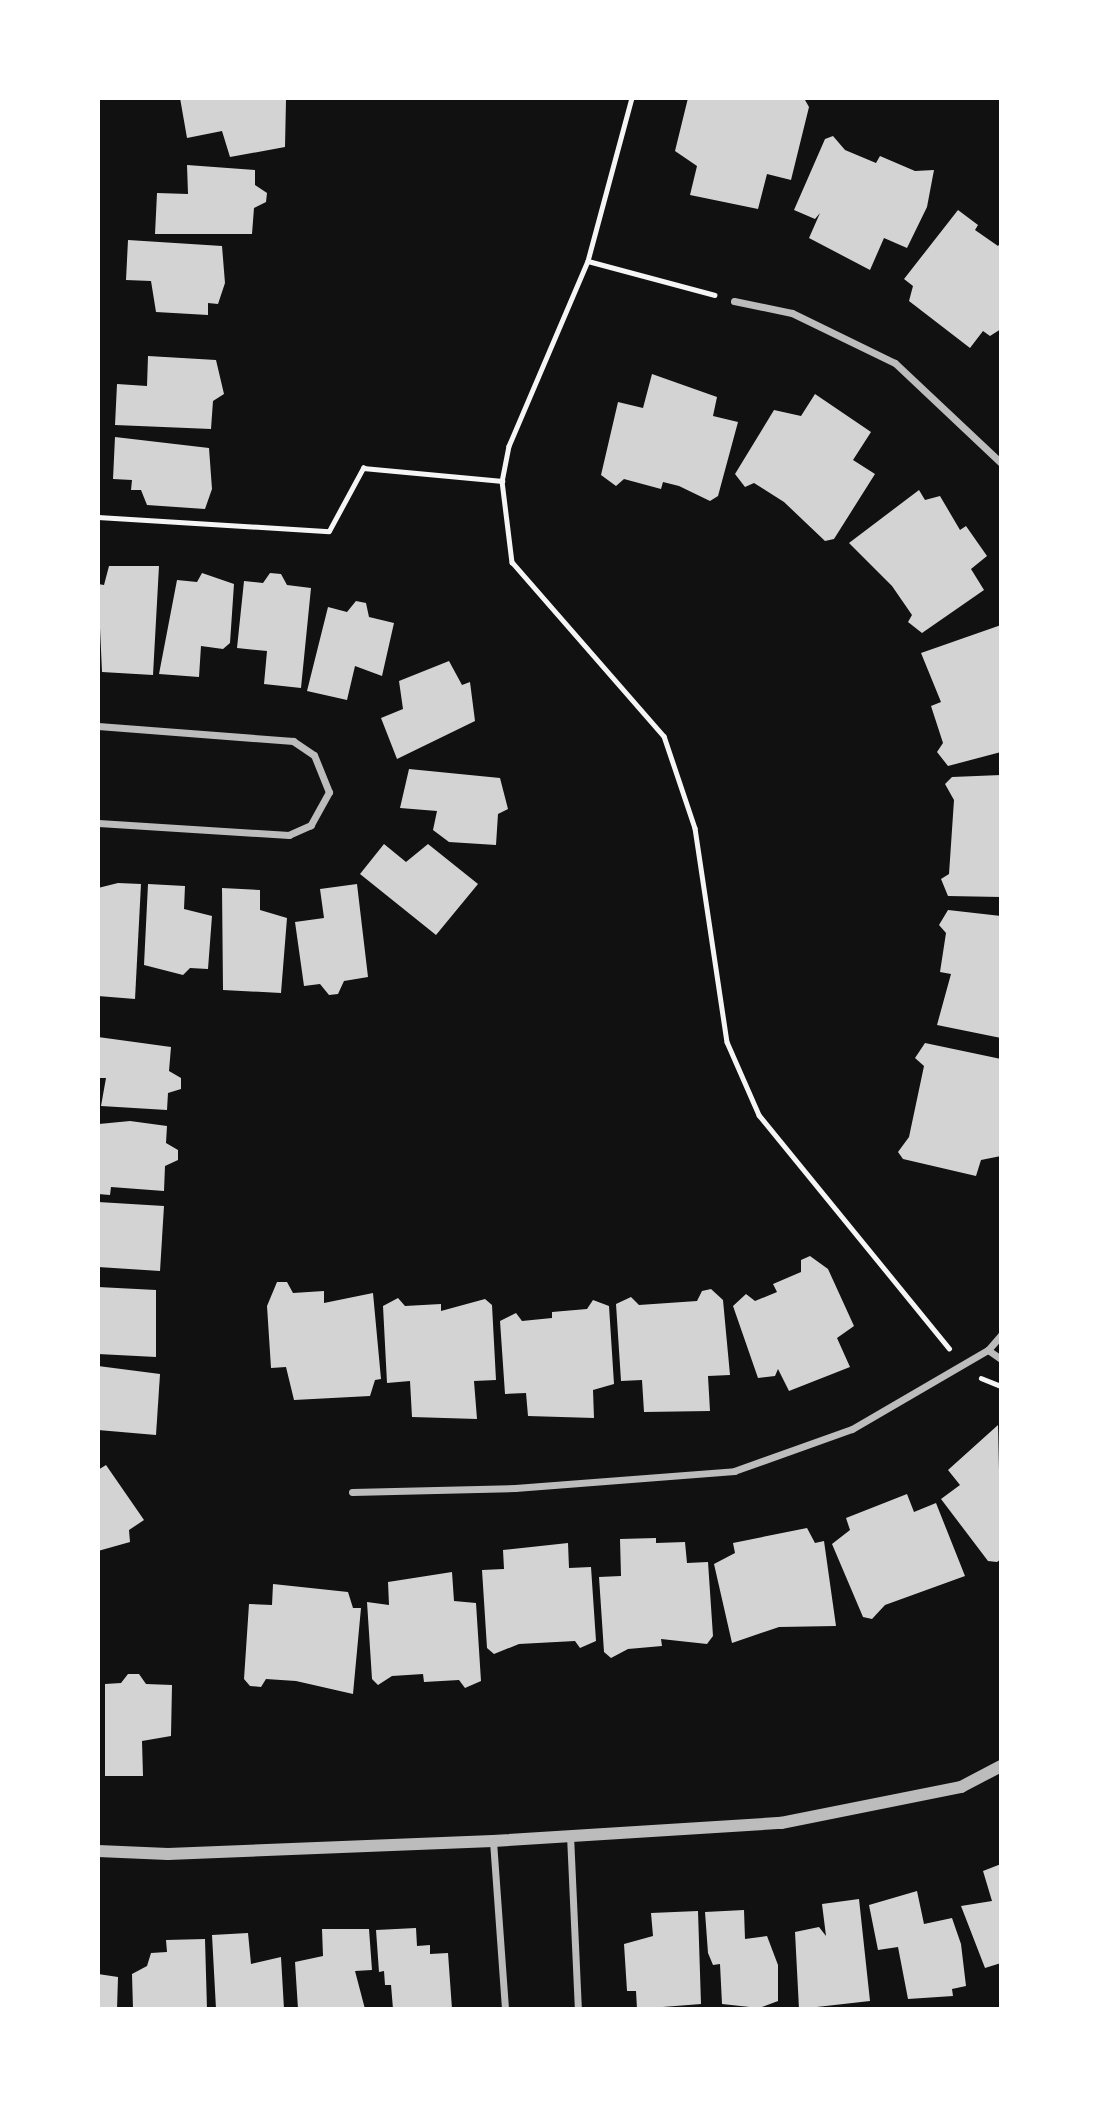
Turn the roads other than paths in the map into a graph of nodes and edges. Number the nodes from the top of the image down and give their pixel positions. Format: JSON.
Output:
{"nodes":[{"id":1,"x":734,"y":301,"type":"road end"},
{"id":2,"x":1001,"y":463,"type":"edge"},
{"id":3,"x":98,"y":726,"type":"edge"},
{"id":4,"x":98,"y":823,"type":"edge"},
{"id":5,"x":1001,"y":1335,"type":"edge"},
{"id":6,"x":988,"y":1350,"type":"junction"},
{"id":7,"x":1001,"y":1359,"type":"edge"},
{"id":8,"x":352,"y":1492,"type":"dead end"},
{"id":9,"x":1001,"y":1766,"type":"edge"},
{"id":10,"x":570,"y":1835,"type":"junction"},
{"id":11,"x":493,"y":1841,"type":"junction"},
{"id":12,"x":98,"y":1851,"type":"edge"},
{"id":13,"x":505,"y":2009,"type":"edge"},
{"id":14,"x":578,"y":2009,"type":"edge"}],
"edges":[{"from":1,"to":2,"type":"street"},
{"from":3,"to":4,"type":"street"},
{"from":5,"to":6,"type":"street"},
{"from":6,"to":7,"type":"street"},
{"from":6,"to":8,"type":"street"},
{"from":9,"to":10,"type":"street"},
{"from":10,"to":11,"type":"street"},
{"from":10,"to":14,"type":"street"},
{"from":11,"to":12,"type":"street"},
{"from":11,"to":13,"type":"street"}]}
